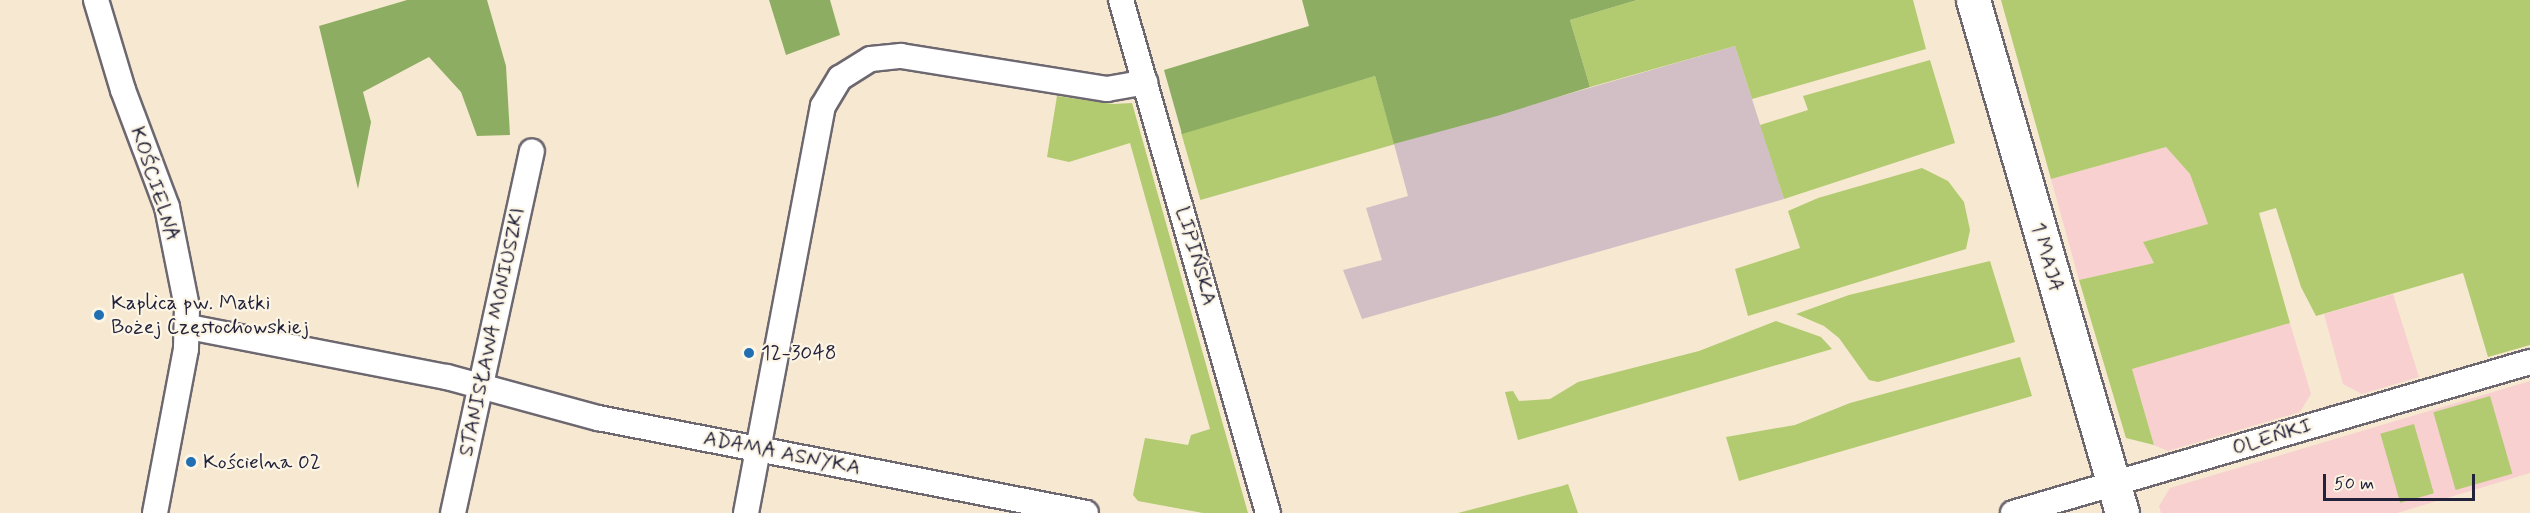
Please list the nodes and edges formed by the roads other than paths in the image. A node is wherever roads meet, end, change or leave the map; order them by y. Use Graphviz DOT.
graph roads {
  1 [pos="96,0"];
  2 [pos="1121,0"];
  3 [pos="1973,0"];
  4 [pos="1145,82"];
  5 [pos="532,152"];
  6 [pos="189,327"];
  7 [pos="2530,362"];
  8 [pos="480,385"];
  9 [pos="758,449"];
  10 [pos="2118,499"];
  11 [pos="155,513"];
  12 [pos="453,513"];
  13 [pos="746,513"];
  14 [pos="1086,513"];
  15 [pos="1268,513"];
  16 [pos="2013,513"];
  1 -- 6 [label="street, KOŚCIELNA"];
  2 -- 4 [label="street, LIPIŃSKA"];
  3 -- 10 [label="main road, 1 MAJA"];
  4 -- 9 [label="street"];
  4 -- 15 [label="street, LIPIŃSKA"];
  5 -- 8 [label="street, STANISŁAWA MONIUSZKI"];
  6 -- 8 [label="street, ADAMA ASNYKA"];
  6 -- 11 [label="street, KOŚCIELNA"];
  7 -- 10 [label="street, OLEŃKI"];
  8 -- 9 [label="street, ADAMA ASNYKA"];
  8 -- 12 [label="street, STANISŁAWA MONIUSZKI"];
  9 -- 13 [label="street"];
  9 -- 14 [label="street, ADAMA ASNYKA"];
  10 -- 16 [label="street, OLEŃKI"];
}
